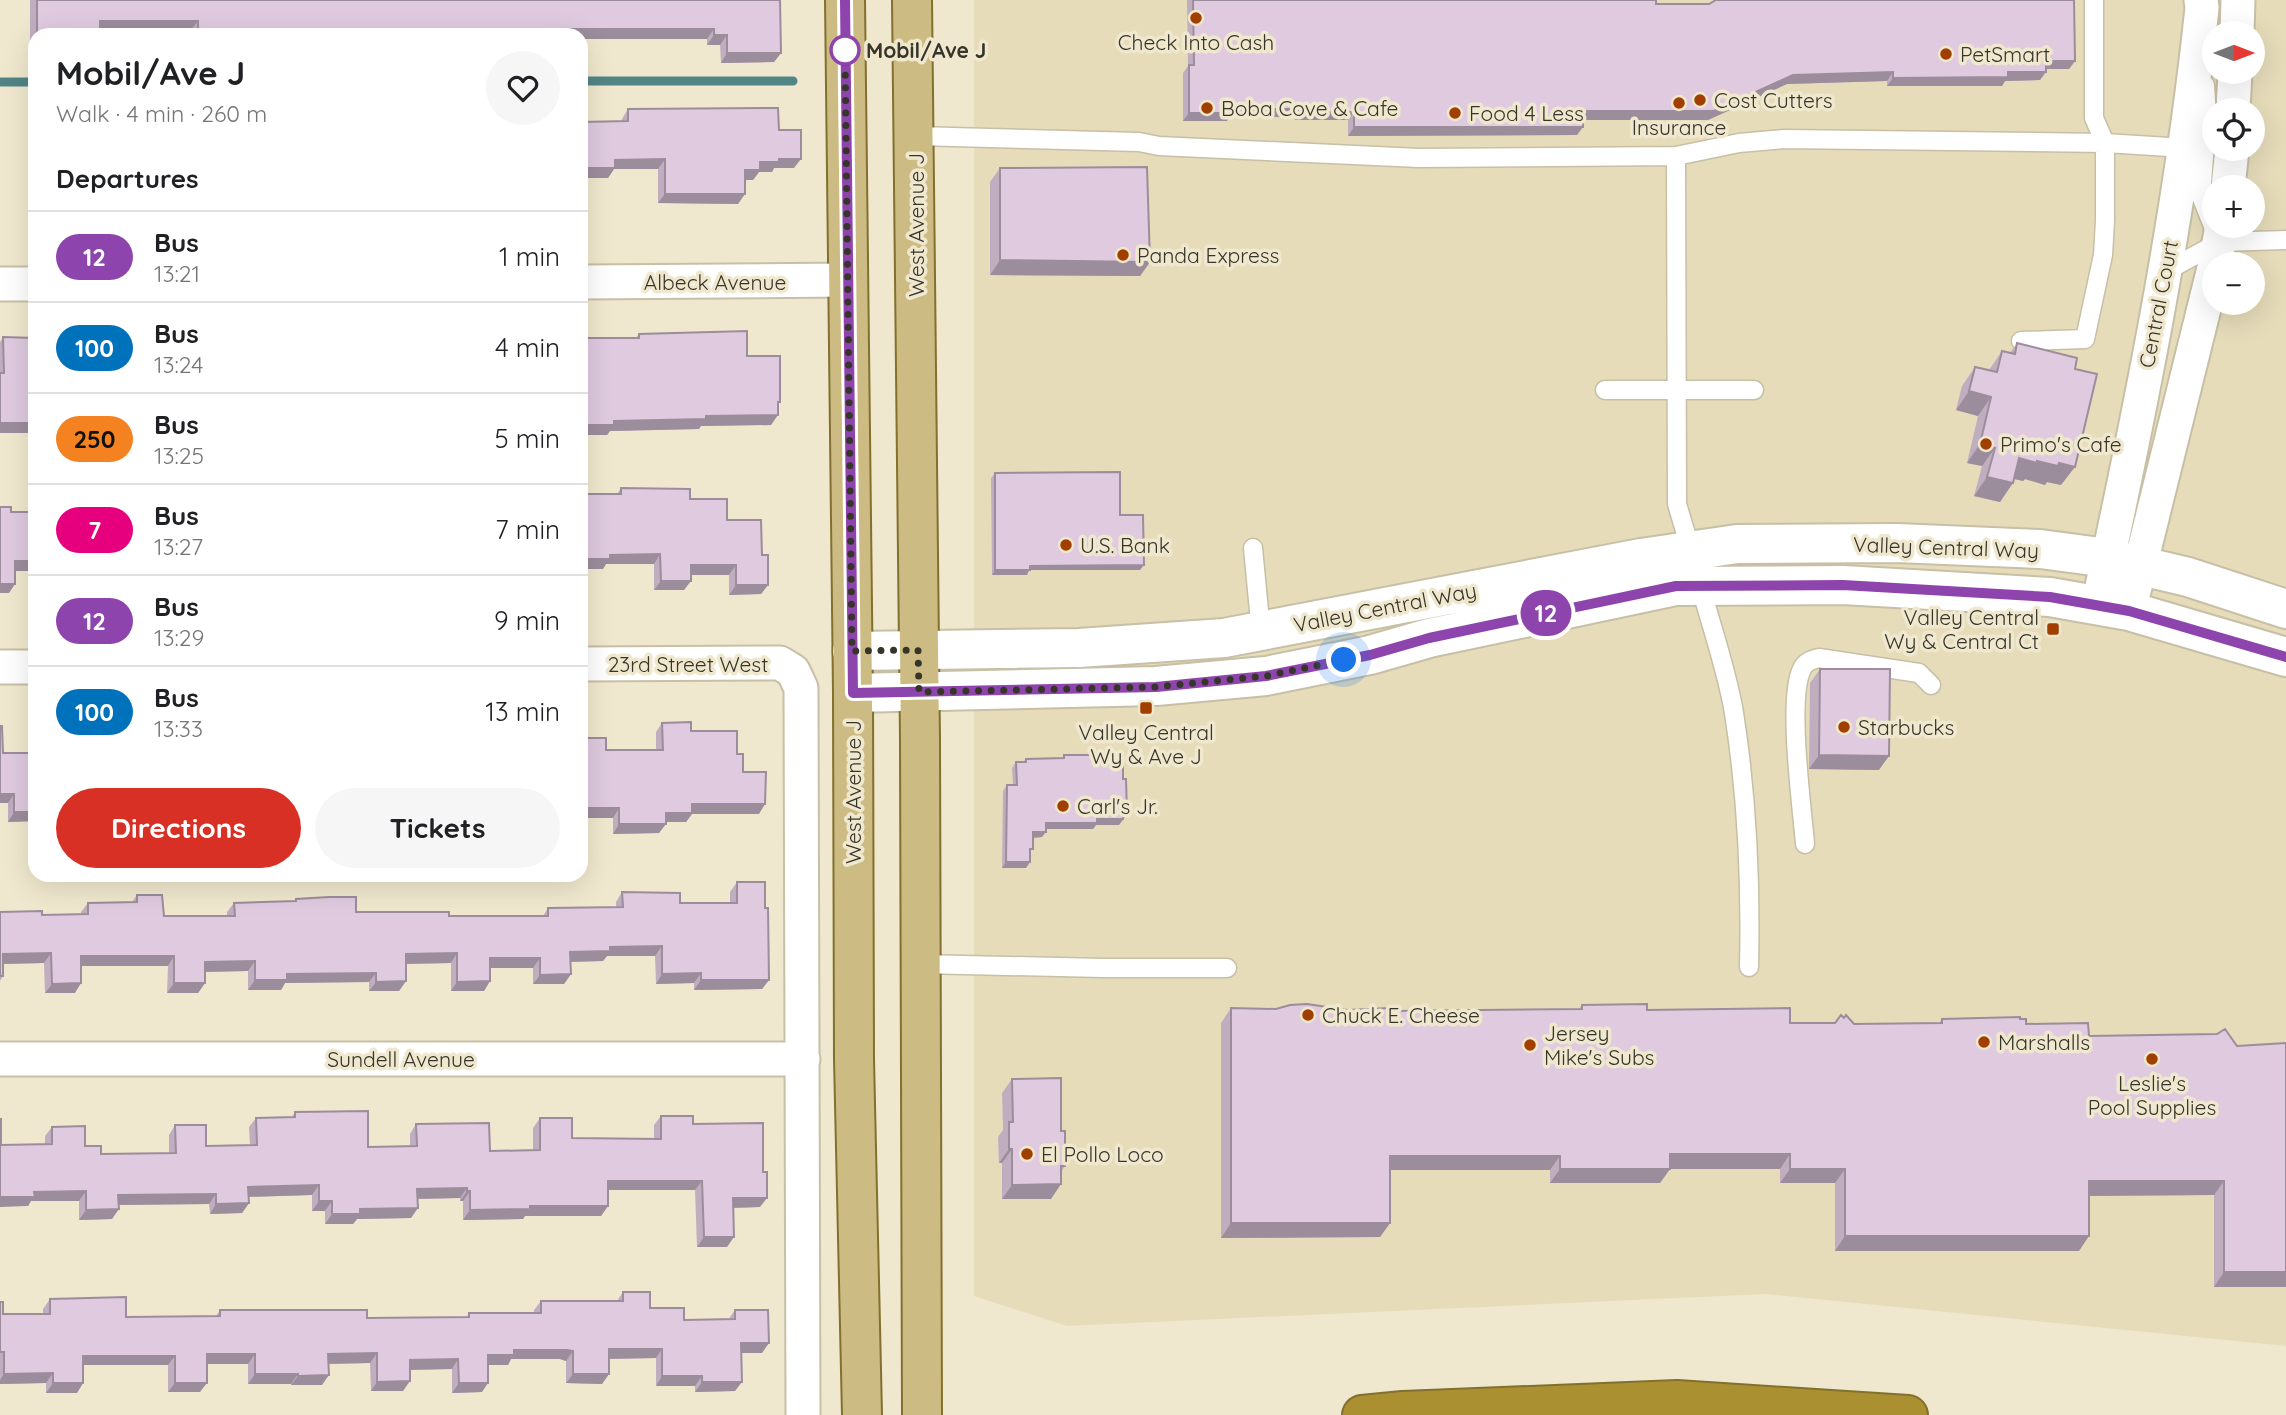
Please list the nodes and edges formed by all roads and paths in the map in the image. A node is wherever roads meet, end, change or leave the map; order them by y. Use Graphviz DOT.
graph roads {
  1 [pos="845,0"];
  2 [pos="912,0"];
  3 [pos="2094,0"];
  4 [pos="2238,0"];
  5 [pos="2201,4"];
  6 [pos="2237,21"];
  7 [pos="915,136"];
  8 [pos="2105,143"];
  9 [pos="2185,148"];
  10 [pos="1676,156"];
  11 [pos="2286,240"];
  12 [pos="2218,250"];
  13 [pos="2164,272"];
  14 [pos="848,280"];
  15 [pos="588,282"];
  16 [pos="0,284"];
  17 [pos="28,284"];
  18 [pos="2021,341"];
  19 [pos="1605,390"];
  20 [pos="1676,390"];
  21 [pos="1754,390"];
  22 [pos="1253,548"];
  23 [pos="2125,562"];
  24 [pos="1696,568"];
  25 [pos="2114,608"];
  26 [pos="2286,609"];
  27 [pos="1261,632"];
  28 [pos="918,650"];
  29 [pos="852,651"];
  30 [pos="2286,657"];
  31 [pos="588,664"];
  32 [pos="0,667"];
  33 [pos="28,667"];
  34 [pos="1931,685"];
  35 [pos="919,692"];
  36 [pos="853,693"];
  37 [pos="1805,844"];
  38 [pos="920,964"];
  39 [pos="1749,967"];
  40 [pos="1227,968"];
  41 [pos="0,1059"];
  42 [pos="803,1059"];
  43 [pos="803,1415"];
  44 [pos="862,1415"];
  45 [pos="922,1415"];
  46 [pos="1362,1415"];
  47 [pos="1908,1415"];
  1 -- 14 [label="main road, West Avenue J"];
  2 -- 7 [label="main road, West Avenue J"];
  3 -- 8 [label="lane"];
  4 -- 6 [label="street"];
  5 -- 9 [label="street, Central Court"];
  5 -- 12 [label="lane"];
  7 -- 10 [label="lane"];
  7 -- 28 [label="main road, West Avenue J"];
  8 -- 9 [label="lane"];
  8 -- 10 [label="lane"];
  8 -- 18 [label="lane"];
  9 -- 13 [label="street, Central Court"];
  10 -- 20 [label="lane"];
  11 -- 12 [label="lane"];
  12 -- 13 [label="lane"];
  12 -- 23 [label="street, Central Court"];
  13 -- 23 [label="street, Central Court"];
  14 -- 15 [label="street, Albeck Avenue"];
  14 -- 29 [label="main road, West Avenue J"];
  16 -- 17 [label="street"];
  19 -- 20 [label="lane"];
  20 -- 21 [label="lane"];
  20 -- 24 [label="lane"];
  22 -- 27 [label="lane"];
  23 -- 24 [label="street, Valley Central Way"];
  23 -- 25 [label="street, Central Court"];
  23 -- 26 [label="street, Valley Central Way"];
  24 -- 25 [label="street, Valley Central Way"];
  24 -- 27 [label="street, Valley Central Way"];
  24 -- 35 [label="street, Valley Central Way"];
  24 -- 39 [label="lane"];
  25 -- 30 [label="street, Valley Central Way"];
  27 -- 28 [label="street, Valley Central Way"];
  28 -- 29 [label="street, Valley Central Way"];
  28 -- 35 [label="main road, West Avenue J"];
  29 -- 36 [label="main road, West Avenue J"];
  31 -- 42 [label="street, 23rd Street West"];
  32 -- 33 [label="street"];
  34 -- 37 [label="lane"];
  35 -- 36 [label="street, Valley Central Way"];
  35 -- 38 [label="main road, West Avenue J"];
  36 -- 44 [label="main road, West Avenue J"];
  38 -- 40 [label="lane"];
  38 -- 45 [label="main road, West Avenue J"];
  41 -- 42 [label="street, Sundell Avenue"];
  42 -- 43 [label="street"];
  46 -- 47 [label="highway"];
}
